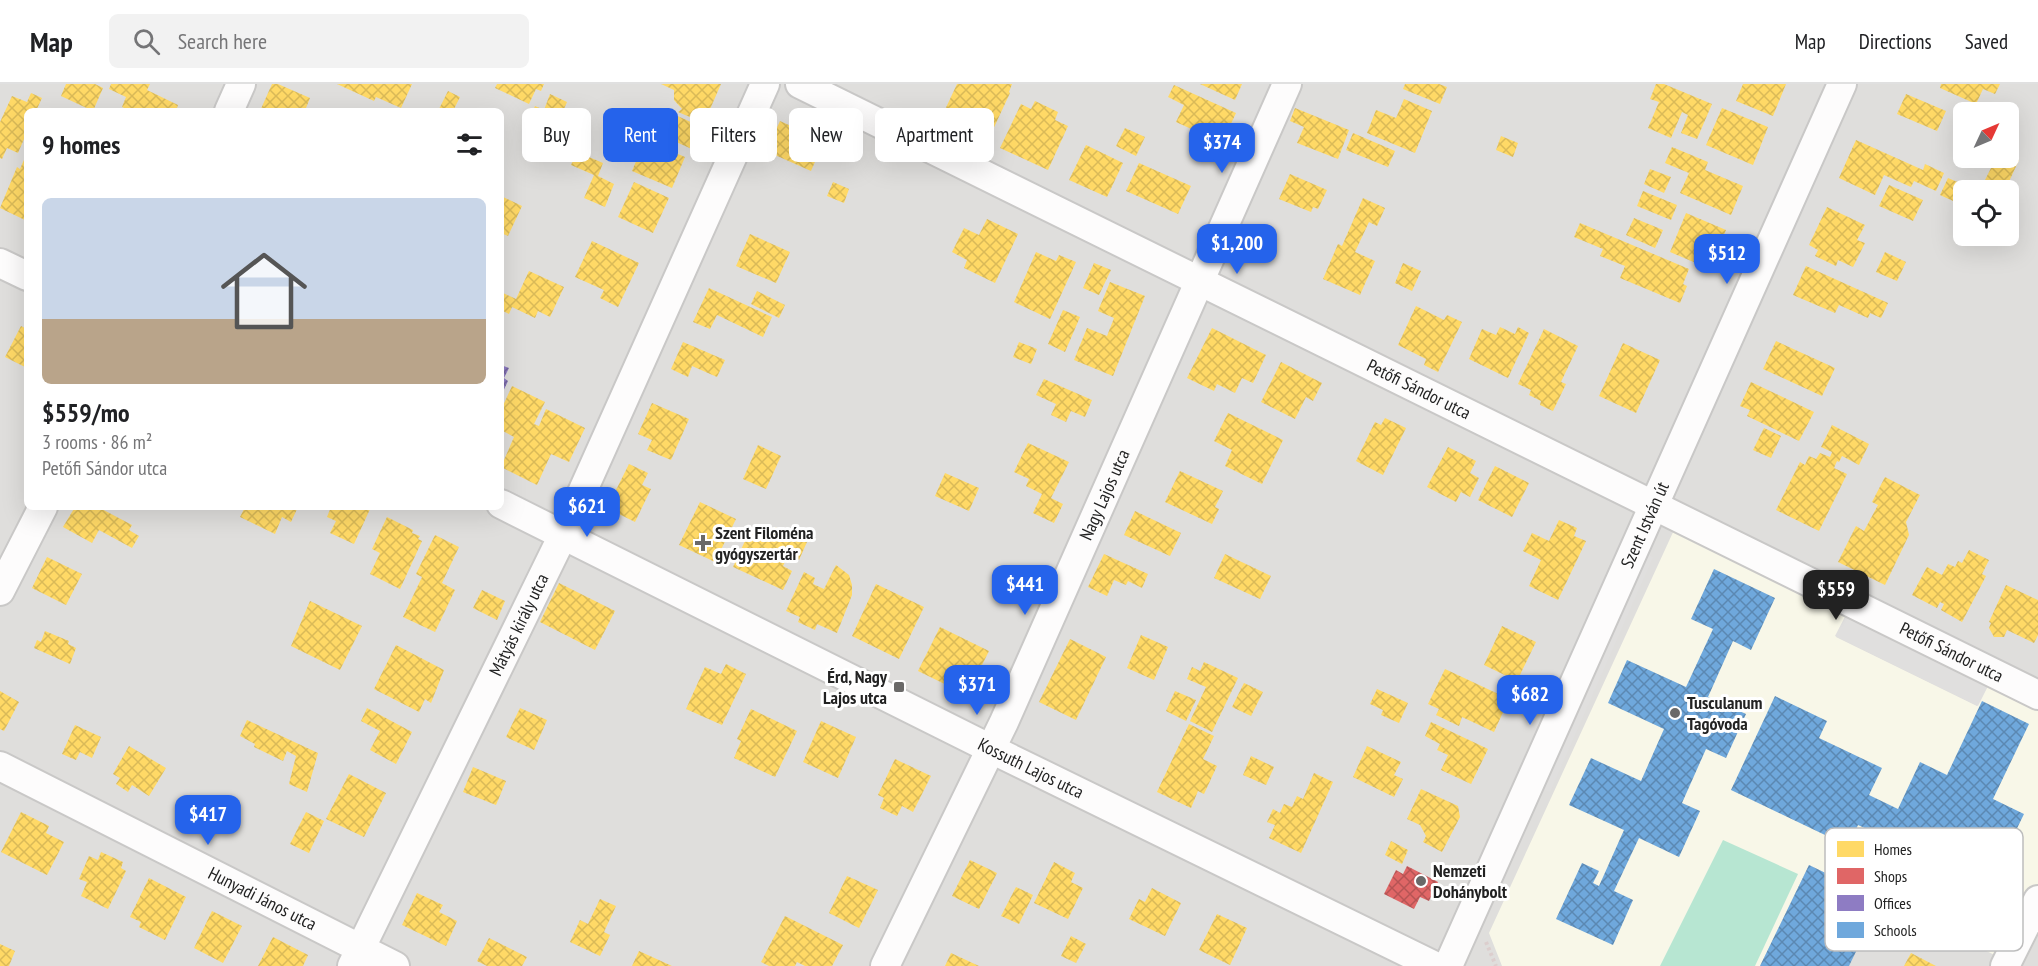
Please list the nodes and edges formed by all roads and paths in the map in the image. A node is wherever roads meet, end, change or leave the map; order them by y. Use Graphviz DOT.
graph roads {
  1 [pos="241,84"];
  2 [pos="765,84"];
  3 [pos="800,84"];
  4 [pos="1287,84"];
  5 [pos="1842,84"];
  6 [pos="230,108"];
  7 [pos="0,263"];
  8 [pos="24,275"];
  9 [pos="1200,282"];
  10 [pos="1654,505"];
  11 [pos="504,506"];
  12 [pos="41,510"];
  13 [pos="563,535"];
  14 [pos="0,591"];
  15 [pos="2038,695"];
  16 [pos="991,749"];
  17 [pos="0,766"];
  18 [pos="2038,900"];
  19 [pos="2023,930"];
  20 [pos="2012,951"];
  21 [pos="356,958"];
  22 [pos="395,966"];
  23 [pos="885,966"];
  24 [pos="1435,966"];
  25 [pos="1448,966"];
  26 [pos="2005,966"];
  1 -- 6 [label="street"];
  2 -- 13 [label="street, Mátyás király utca"];
  3 -- 9 [label="street, Petőfi Sándor utca"];
  4 -- 9 [label="street, Nagy Lajos utca"];
  5 -- 10 [label="street, Szent István út"];
  7 -- 8 [label="street"];
  9 -- 10 [label="street, Petőfi Sándor utca"];
  9 -- 16 [label="street, Nagy Lajos utca"];
  10 -- 15 [label="street, Petőfi Sándor utca"];
  10 -- 25 [label="street, Szent István út"];
  11 -- 13 [label="street, Kossuth Lajos utca"];
  12 -- 14 [label="street"];
  13 -- 16 [label="street, Kossuth Lajos utca"];
  13 -- 21 [label="street, Mátyás király utca"];
  16 -- 23 [label="street, Nagy Lajos utca"];
  16 -- 24 [label="street, Kossuth Lajos utca"];
  17 -- 21 [label="street, Hunyadi János utca"];
  18 -- 19 [label="street"];
  20 -- 26 [label="street"];
  21 -- 22 [label="street, Hunyadi János utca"];
}
